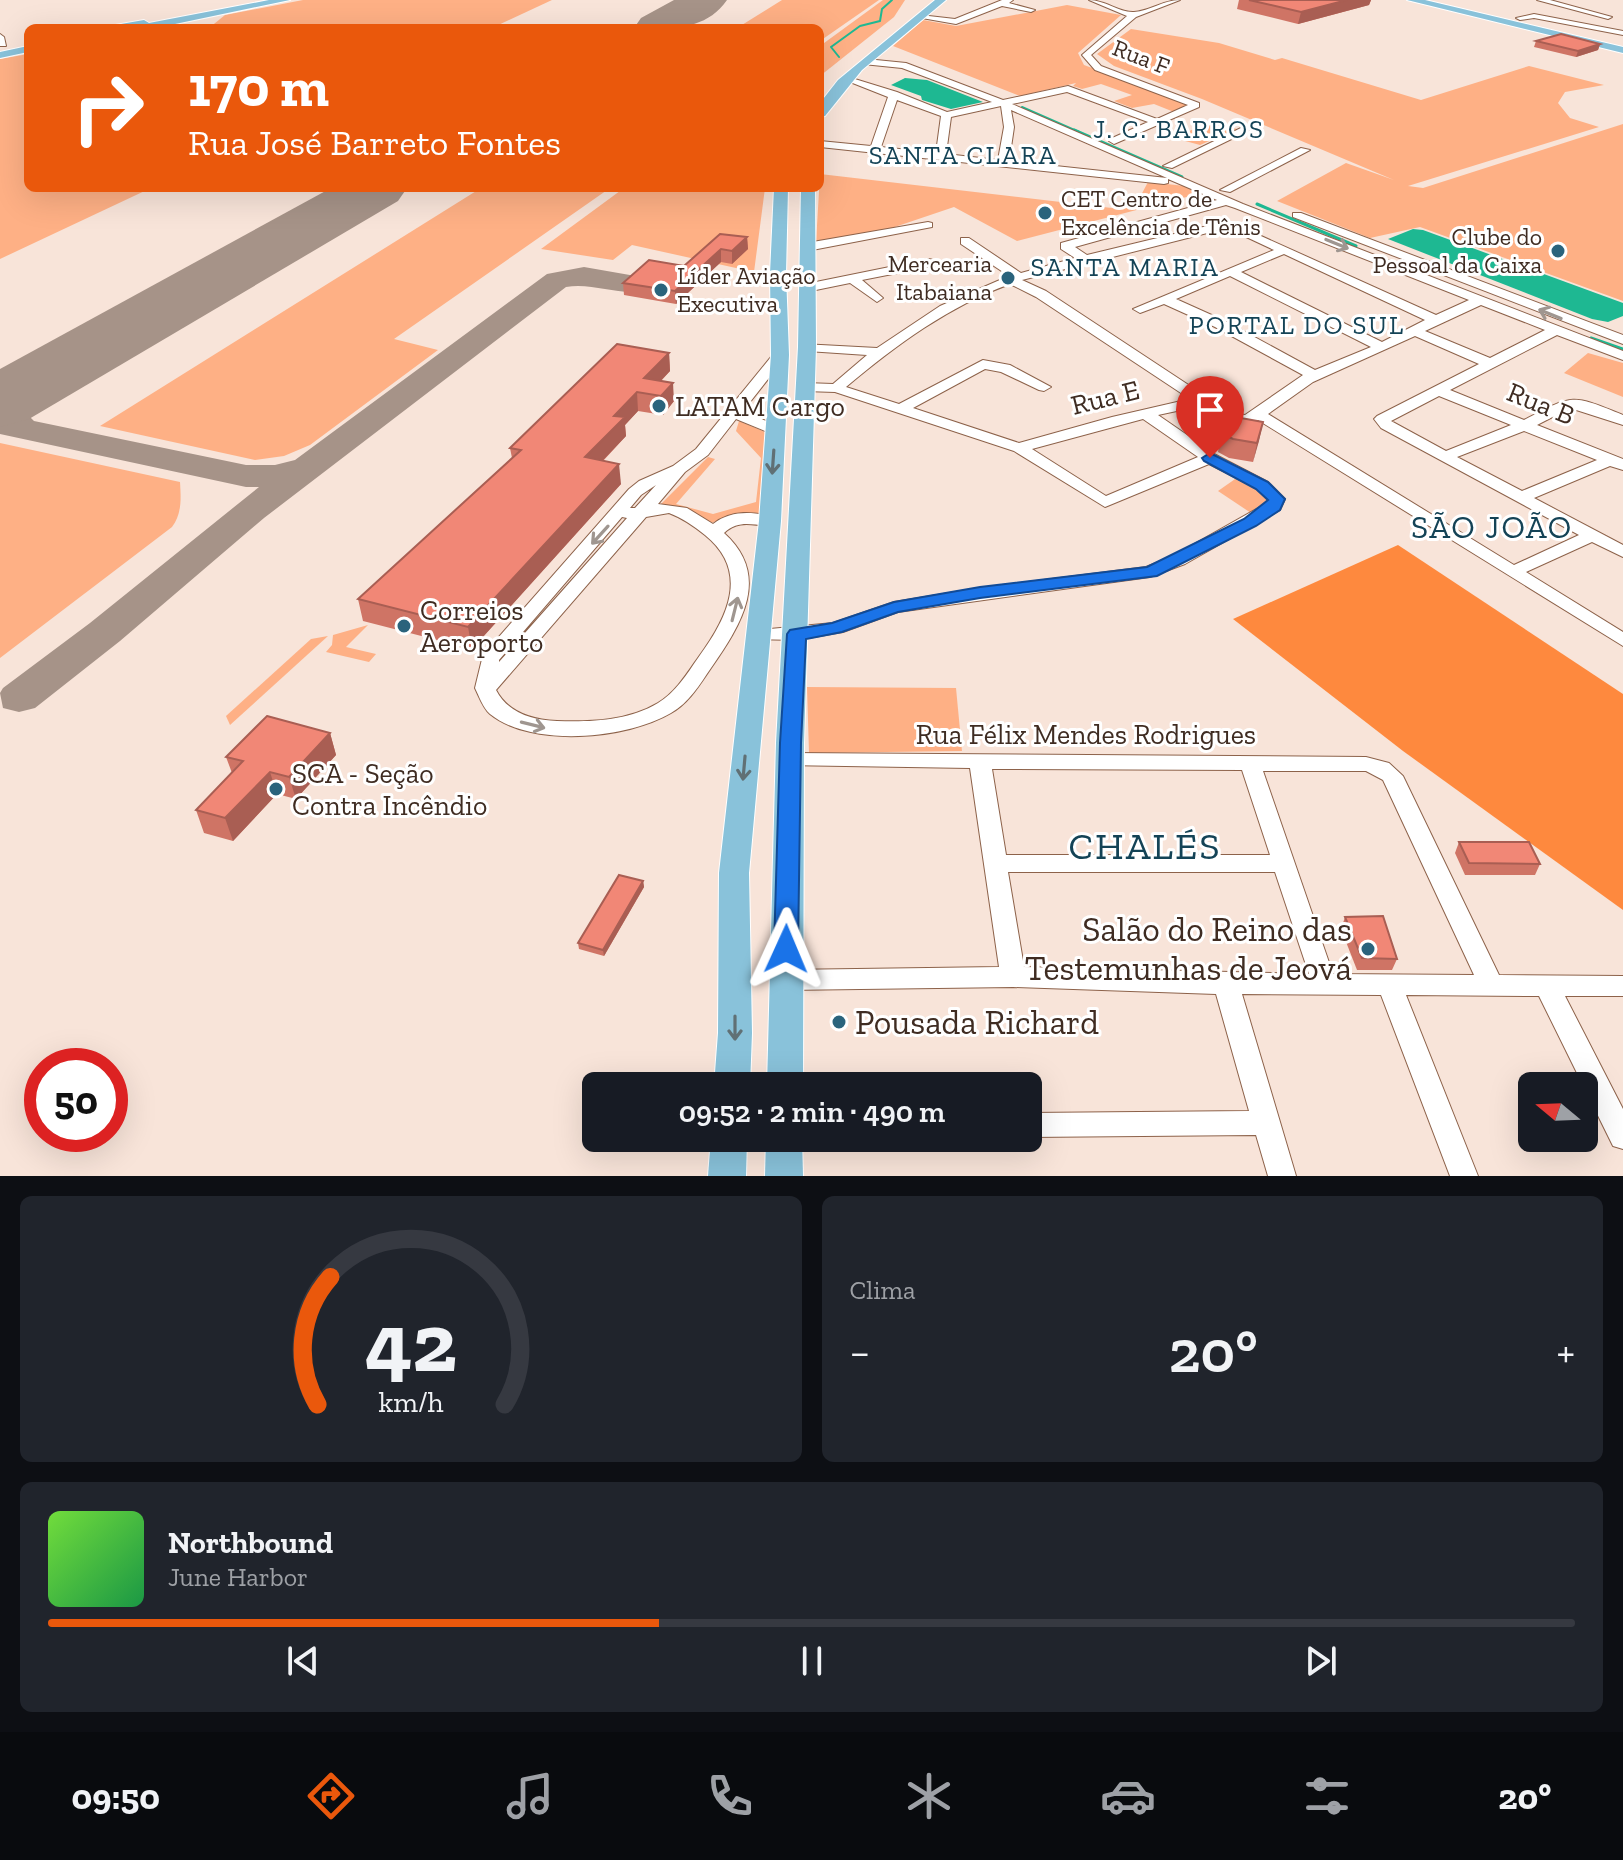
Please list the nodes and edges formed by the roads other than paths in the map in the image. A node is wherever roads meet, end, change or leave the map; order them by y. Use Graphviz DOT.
graph roads {
  1 [pos="262,0"];
  2 [pos="285,0"];
  3 [pos="921,0"];
  4 [pos="941,0"];
  5 [pos="1046,0"];
  6 [pos="1093,0"];
  7 [pos="1140,0"];
  8 [pos="1176,0"];
  9 [pos="1412,0"];
  10 [pos="1429,0"];
  11 [pos="1541,0"];
  12 [pos="1004,2"];
  13 [pos="1058,3"];
  14 [pos="1160,6"];
  15 [pos="1031,10"];
  16 [pos="1619,13"];
  17 [pos="1133,15"];
  18 [pos="185,17"];
  19 [pos="920,17"];
  20 [pos="1608,17"];
  21 [pos="152,24"];
  22 [pos="1576,27"];
  23 [pos="1551,35"];
  24 [pos="1623,40"];
  25 [pos="24,45"];
  26 [pos="1,46"];
  27 [pos="894,50"];
  28 [pos="866,62"];
  29 [pos="848,78"];
  30 [pos="824,86"];
  31 [pos="894,94"];
  32 [pos="1011,102"];
  33 [pos="824,107"];
  34 [pos="946,115"];
  35 [pos="1159,123"];
  36 [pos="1247,129"];
  37 [pos="1114,141"];
  38 [pos="824,144"];
  39 [pos="875,149"];
  40 [pos="1305,150"];
  41 [pos="1071,153"];
  42 [pos="941,156"];
  43 [pos="1003,163"];
  44 [pos="1168,166"];
  45 [pos="1183,183"];
  46 [pos="808,192"];
  47 [pos="1235,199"];
  48 [pos="780,206"];
  49 [pos="808,217"];
  50 [pos="1228,224"];
  51 [pos="928,225"];
  52 [pos="965,241"];
  53 [pos="807,247"];
  54 [pos="1281,251"];
  55 [pos="1086,260"];
  56 [pos="929,263"];
  57 [pos="1231,272"];
  58 [pos="1015,278"];
  59 [pos="854,280"];
  60 [pos="806,288"];
  61 [pos="877,298"];
  62 [pos="1165,299"];
  63 [pos="1479,301"];
  64 [pos="1140,309"];
  65 [pos="1433,319"];
  66 [pos="1412,330"];
  67 [pos="1554,331"];
  68 [pos="1431,338"];
  69 [pos="1623,340"];
  70 [pos="1380,346"];
  71 [pos="807,347"];
  72 [pos="877,352"];
  73 [pos="780,355"];
  74 [pos="1623,356"];
  75 [pos="1356,359"];
  76 [pos="1491,364"];
  77 [pos="1311,374"];
  78 [pos="805,387"];
  79 [pos="1044,387"];
  80 [pos="836,388"];
  81 [pos="1440,391"];
  82 [pos="1205,400"];
  83 [pos="903,408"];
  84 [pos="734,413"];
  85 [pos="1146,414"];
  86 [pos="1260,415"];
  87 [pos="1623,420"];
  88 [pos="1525,425"];
  89 [pos="775,430"];
  90 [pos="1019,448"];
  91 [pos="1446,456"];
  92 [pos="1210,458"];
  93 [pos="1616,462"];
  94 [pos="679,469"];
  95 [pos="1520,498"];
  96 [pos="621,512"];
  97 [pos="642,515"];
  98 [pos="770,521"];
  99 [pos="715,533"];
  100 [pos="1592,536"];
  101 [pos="1623,552"];
  102 [pos="1514,571"];
  103 [pos="797,634"];
  104 [pos="757,635"];
  105 [pos="1623,640"];
  106 [pos="486,689"];
  107 [pos="747,733"];
  108 [pos="790,751"];
  109 [pos="980,762"];
  110 [pos="1250,762"];
  111 [pos="1284,863"];
  112 [pos="997,864"];
  113 [pos="1013,977"];
  114 [pos="785,980"];
  115 [pos="1324,983"];
  116 [pos="1226,984"];
  117 [pos="1390,985"];
  118 [pos="1492,986"];
  119 [pos="1547,986"];
  120 [pos="1620,987"];
  121 [pos="733,1072"];
  122 [pos="785,1072"];
  123 [pos="1616,1113"];
  124 [pos="1267,1123"];
  125 [pos="1042,1125"];
  126 [pos="1623,1137"];
  127 [pos="728,1152"];
  128 [pos="784,1152"];
  129 [pos="727,1176"];
  130 [pos="784,1176"];
  131 [pos="1282,1176"];
  132 [pos="1464,1176"];
  1 -- 18 [label="main road"];
  2 -- 18 [label="main road"];
  3 -- 30 [label="main road"];
  4 -- 19 [label="main road"];
  5 -- 13 [label="street"];
  6 -- 17 [label="street"];
  7 -- 14 [label="street"];
  8 -- 14 [label="street"];
  9 -- 23 [label="main road"];
  10 -- 22 [label="main road"];
  11 -- 20 [label="street"];
  12 -- 15 [label="street"];
  12 -- 19 [label="street"];
  14 -- 17 [label="street"];
  16 -- 20 [label="street"];
  17 -- 35 [label="street, Rua F"];
  18 -- 21 [label="main road"];
  19 -- 27 [label="main road"];
  20 -- 22 [label="street"];
  22 -- 23 [label="main road"];
  22 -- 24 [label="main road"];
  23 -- 24 [label="main road"];
  25 -- 26 [label="main road"];
  27 -- 28 [label="main road"];
  27 -- 32 [label="street"];
  28 -- 29 [label="main road"];
  28 -- 32 [label="street"];
  29 -- 31 [label="street"];
  29 -- 33 [label="main road"];
  31 -- 34 [label="street"];
  31 -- 39 [label="street"];
  32 -- 34 [label="street"];
  32 -- 35 [label="street"];
  32 -- 37 [label="street"];
  32 -- 41 [label="street"];
  32 -- 43 [label="street"];
  34 -- 42 [label="street"];
  35 -- 37 [label="street"];
  36 -- 44 [label="street"];
  37 -- 44 [label="street"];
  38 -- 39 [label="street"];
  39 -- 42 [label="street"];
  40 -- 47 [label="street"];
  41 -- 43 [label="street"];
  41 -- 45 [label="street"];
  41 -- 45 [label="street"];
  42 -- 43 [label="street"];
  44 -- 47 [label="street"];
  45 -- 47 [label="street"];
  46 -- 49 [label="main road"];
  47 -- 50 [label="street"];
  47 -- 55 [label="street"];
  47 -- 63 [label="street, one-way"];
  69 -- 47 [label="street, one-way"];
  48 -- 49 [label="main road"];
  48 -- 73 [label="main road"];
  49 -- 53 [label="main road"];
  50 -- 54 [label="street"];
  50 -- 55 [label="street"];
  51 -- 53 [label="street"];
  52 -- 58 [label="street"];
  53 -- 60 [label="main road"];
  54 -- 57 [label="street"];
  54 -- 65 [label="street"];
  55 -- 58 [label="street"];
  56 -- 59 [label="street"];
  57 -- 62 [label="street"];
  57 -- 70 [label="street"];
  58 -- 72 [label="street"];
  58 -- 82 [label="street"];
  59 -- 60 [label="street"];
  59 -- 61 [label="street"];
  60 -- 71 [label="main road"];
  62 -- 64 [label="street"];
  62 -- 77 [label="street"];
  63 -- 65 [label="street"];
  63 -- 67 [label="street"];
  65 -- 66 [label="street"];
  66 -- 68 [label="street"];
  66 -- 70 [label="street"];
  67 -- 74 [label="street"];
  67 -- 76 [label="street"];
  68 -- 75 [label="street"];
  68 -- 76 [label="street"];
  70 -- 75 [label="street"];
  71 -- 72 [label="street"];
  71 -- 78 [label="main road"];
  72 -- 80 [label="street"];
  73 -- 84 [label="street"];
  73 -- 89 [label="main road"];
  75 -- 77 [label="street"];
  76 -- 81 [label="street"];
  77 -- 86 [label="street"];
  78 -- 80 [label="street"];
  78 -- 103 [label="main road"];
  79 -- 83 [label="street"];
  80 -- 83 [label="street"];
  81 -- 88 [label="street, Rua B"];
  81 -- 91 [label="street"];
  82 -- 85 [label="street, Rua E"];
  82 -- 86 [label="street"];
  83 -- 90 [label="street"];
  84 -- 89 [label="street"];
  84 -- 94 [label="street"];
  85 -- 90 [label="street, Rua E"];
  85 -- 92 [label="street"];
  86 -- 102 [label="street"];
  87 -- 88 [label="street"];
  88 -- 91 [label="street"];
  88 -- 93 [label="street, Rua B"];
  89 -- 98 [label="main road, one-way"];
  90 -- 92 [label="street"];
  91 -- 95 [label="street"];
  92 -- 103 [label="street"];
  93 -- 95 [label="street"];
  94 -- 96 [label="street"];
  94 -- 97 [label="street"];
  95 -- 100 [label="street"];
  96 -- 97 [label="street"];
  96 -- 106 [label="street, one-way"];
  97 -- 99 [label="street"];
  97 -- 106 [label="street"];
  98 -- 99 [label="street"];
  98 -- 104 [label="main road"];
  106 -- 99 [label="street, one-way"];
  100 -- 101 [label="street"];
  100 -- 102 [label="street"];
  102 -- 105 [label="street"];
  103 -- 104 [label="street"];
  103 -- 108 [label="main road"];
  104 -- 107 [label="main road"];
  107 -- 108 [label="main road"];
  107 -- 121 [label="main road, one-way"];
  108 -- 109 [label="street, Rua Félix Mendes Rodrigues"];
  108 -- 114 [label="main road"];
  109 -- 110 [label="street, Rua Félix Mendes Rodrigues"];
  109 -- 112 [label="street"];
  110 -- 111 [label="street"];
  110 -- 118 [label="street, Rua Félix Mendes Rodrigues"];
  111 -- 112 [label="street"];
  111 -- 115 [label="street"];
  112 -- 113 [label="street"];
  113 -- 114 [label="street"];
  113 -- 116 [label="street"];
  114 -- 122 [label="main road"];
  115 -- 116 [label="street"];
  115 -- 117 [label="street"];
  116 -- 124 [label="street"];
  117 -- 118 [label="street"];
  117 -- 132 [label="street"];
  118 -- 119 [label="street"];
  119 -- 120 [label="street"];
  119 -- 123 [label="street"];
  123 -- 126 [label="street"];
  124 -- 125 [label="street"];
  124 -- 131 [label="street"];
  127 -- 129 [label="main road"];
  128 -- 130 [label="main road"];
}
